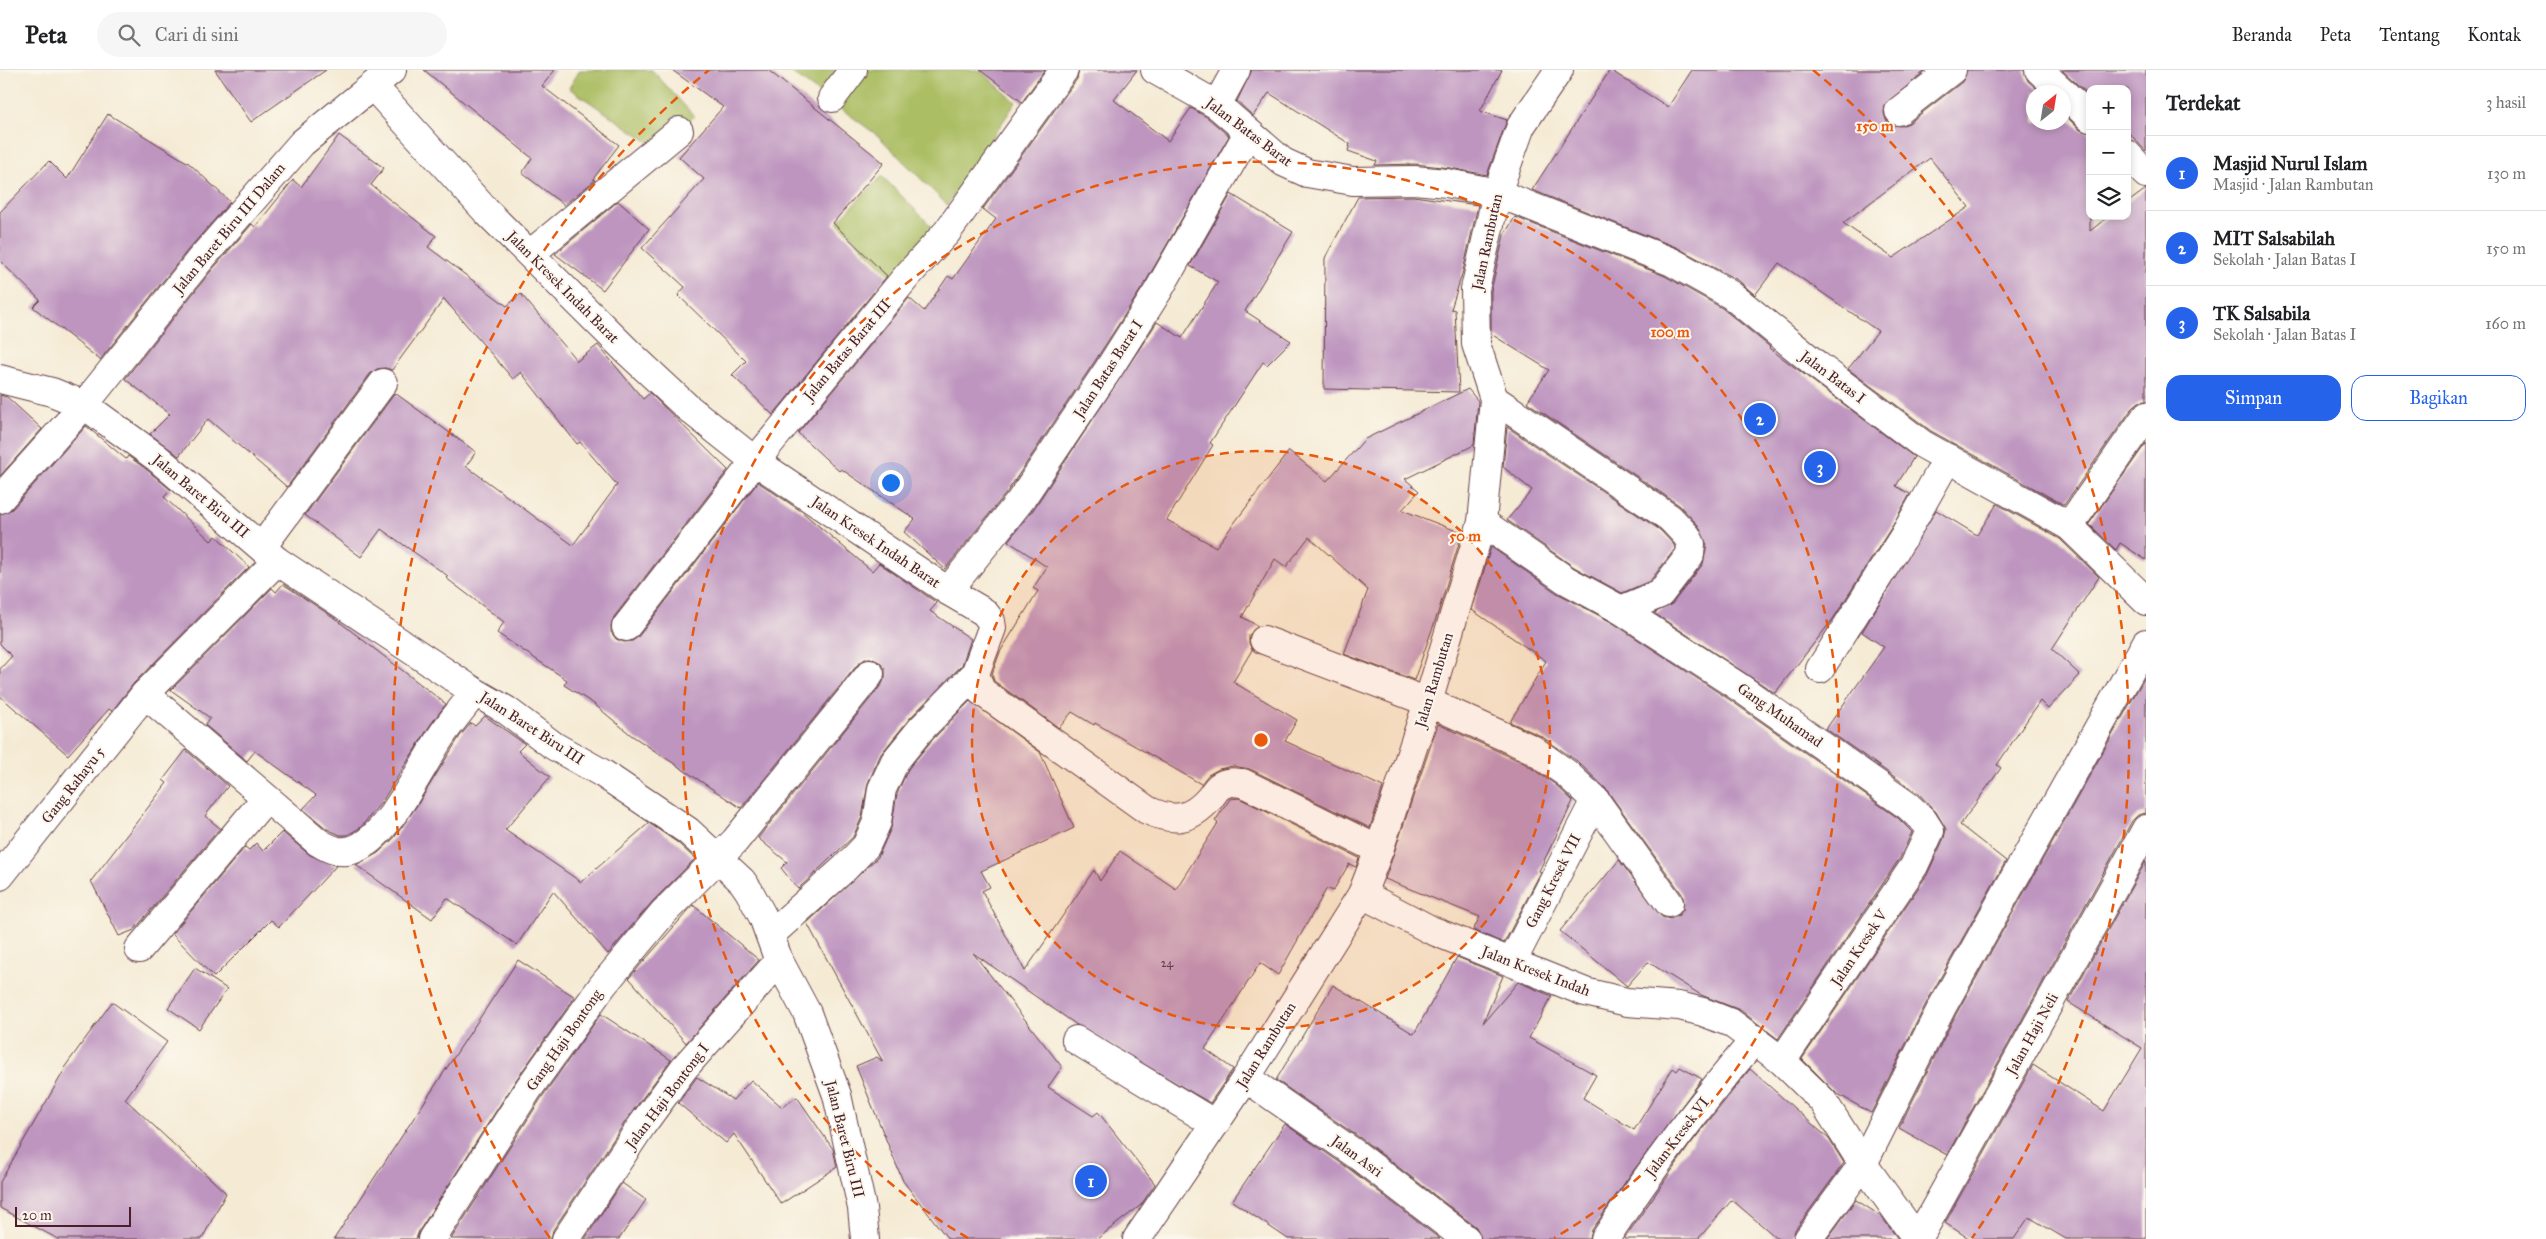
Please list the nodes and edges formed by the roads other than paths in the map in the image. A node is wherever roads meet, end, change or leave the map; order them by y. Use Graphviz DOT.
graph roads {
  1 [pos="853,70"];
  2 [pos="1064,70"];
  3 [pos="1155,70"];
  4 [pos="1236,70"];
  5 [pos="1559,70"];
  6 [pos="1952,70"];
  7 [pos="2039,70"];
  8 [pos="383,78"];
  9 [pos="2055,85"];
  10 [pos="832,98"];
  11 [pos="2071,100"];
  12 [pos="1217,105"];
  13 [pos="1899,111"];
  14 [pos="2086,114"];
  15 [pos="680,131"];
  16 [pos="1248,133"];
  17 [pos="2131,158"];
  18 [pos="2146,174"];
  19 [pos="1497,193"];
  20 [pos="530,254"];
  21 [pos="0,379"];
  22 [pos="383,383"];
  23 [pos="1494,399"];
  24 [pos="84,405"];
  25 [pos="2146,416"];
  26 [pos="1948,458"];
  27 [pos="755,460"];
  28 [pos="0,500"];
  29 [pos="1482,522"];
  30 [pos="2069,526"];
  31 [pos="270,554"];
  32 [pos="948,591"];
  33 [pos="2146,601"];
  34 [pos="1621,610"];
  35 [pos="626,627"];
  36 [pos="1264,640"];
  37 [pos="2146,643"];
  38 [pos="1820,669"];
  39 [pos="870,674"];
  40 [pos="975,674"];
  41 [pos="475,692"];
  42 [pos="145,694"];
  43 [pos="1428,702"];
  44 [pos="266,798"];
  45 [pos="1594,800"];
  46 [pos="2146,828"];
  47 [pos="1930,831"];
  48 [pos="1379,850"];
  49 [pos="719,859"];
  50 [pos="0,876"];
  51 [pos="1362,894"];
  52 [pos="1669,903"];
  53 [pos="770,935"];
  54 [pos="138,949"];
  55 [pos="779,961"];
  56 [pos="1512,962"];
  57 [pos="1755,1039"];
  58 [pos="1076,1040"];
  59 [pos="1782,1061"];
  60 [pos="1246,1078"];
  61 [pos="1215,1124"];
  62 [pos="1864,1164"];
  63 [pos="432,1239"];
  64 [pos="566,1239"];
  65 [pos="864,1239"];
  66 [pos="1136,1239"];
  67 [pos="1466,1239"];
  68 [pos="1605,1239"];
  69 [pos="1808,1239"];
  70 [pos="1918,1239"];
  1 -- 10 [label="street"];
  2 -- 27 [label="street, Jalan Batas Barat III"];
  3 -- 12 [label="street, Jalan Batas Barat"];
  4 -- 12 [label="street"];
  5 -- 19 [label="street, Jalan Rambutan"];
  6 -- 13 [label="street"];
  7 -- 9 [label="street"];
  8 -- 20 [label="street, Jalan Kresek Indah Barat"];
  8 -- 24 [label="street, Jalan Baret Biru III Dalam"];
  11 -- 14 [label="street"];
  12 -- 16 [label="street, Jalan Batas Barat"];
  15 -- 20 [label="street"];
  16 -- 19 [label="street, Jalan Batas Barat"];
  16 -- 32 [label="street, Jalan Batas Barat I"];
  17 -- 18 [label="street"];
  19 -- 23 [label="street, Jalan Rambutan"];
  19 -- 26 [label="street, Jalan Batas I"];
  20 -- 27 [label="street, Jalan Kresek Indah Barat"];
  21 -- 24 [label="street, Jalan Baret Biru III"];
  22 -- 31 [label="street, Gang Rahayu 5"];
  23 -- 29 [label="street, Jalan Rambutan"];
  23 -- 34 [label="street"];
  24 -- 28 [label="street, Jalan Baret Biru III Dalam"];
  24 -- 31 [label="street, Jalan Baret Biru III"];
  25 -- 30 [label="street"];
  26 -- 30 [label="street, Jalan Batas I"];
  26 -- 38 [label="street"];
  27 -- 32 [label="street, Jalan Kresek Indah Barat"];
  27 -- 35 [label="street, Jalan Batas Barat III"];
  29 -- 34 [label="street, Gang Muhamad"];
  29 -- 43 [label="street, Jalan Rambutan"];
  30 -- 33 [label="street, Jalan Batas I"];
  31 -- 41 [label="street, Jalan Baret Biru III"];
  31 -- 42 [label="street, Gang Rahayu 5"];
  32 -- 40 [label="street, Jalan Kresek Indah Barat"];
  34 -- 47 [label="street, Gang Muhamad"];
  36 -- 43 [label="street"];
  37 -- 62 [label="street"];
  39 -- 49 [label="street, Gang Haji Bontong"];
  40 -- 48 [label="street"];
  40 -- 53 [label="street"];
  41 -- 44 [label="street"];
  41 -- 49 [label="street, Jalan Baret Biru III"];
  42 -- 44 [label="street"];
  42 -- 50 [label="street, Gang Rahayu 5"];
  43 -- 45 [label="street"];
  43 -- 48 [label="street, Jalan Rambutan"];
  44 -- 54 [label="street"];
  45 -- 52 [label="street"];
  45 -- 56 [label="street, Gang Kresek VII"];
  46 -- 70 [label="street, Jalan Haji Neli"];
  47 -- 59 [label="street, Jalan Kresek V"];
  48 -- 51 [label="street, Jalan Rambutan"];
  49 -- 53 [label="street, Jalan Baret Biru III"];
  49 -- 63 [label="street, Gang Haji Bontong"];
  51 -- 56 [label="street, Jalan Kresek Indah"];
  51 -- 60 [label="street, Jalan Rambutan"];
  53 -- 55 [label="street, Jalan Baret Biru III"];
  55 -- 64 [label="street, Jalan Haji Bontong I"];
  55 -- 65 [label="street, Jalan Baret Biru III"];
  56 -- 57 [label="street, Jalan Kresek Indah"];
  57 -- 59 [label="street, Jalan Kresek Indah"];
  57 -- 68 [label="street, Jalan Kresek VI"];
  58 -- 61 [label="street"];
  59 -- 62 [label="street, Jalan Kresek Indah"];
  60 -- 61 [label="street, Jalan Rambutan"];
  60 -- 67 [label="street, Jalan Asri"];
  61 -- 66 [label="street, Jalan Rambutan"];
  62 -- 69 [label="street"];
  62 -- 70 [label="street, Jalan Kresek Indah"];
}
